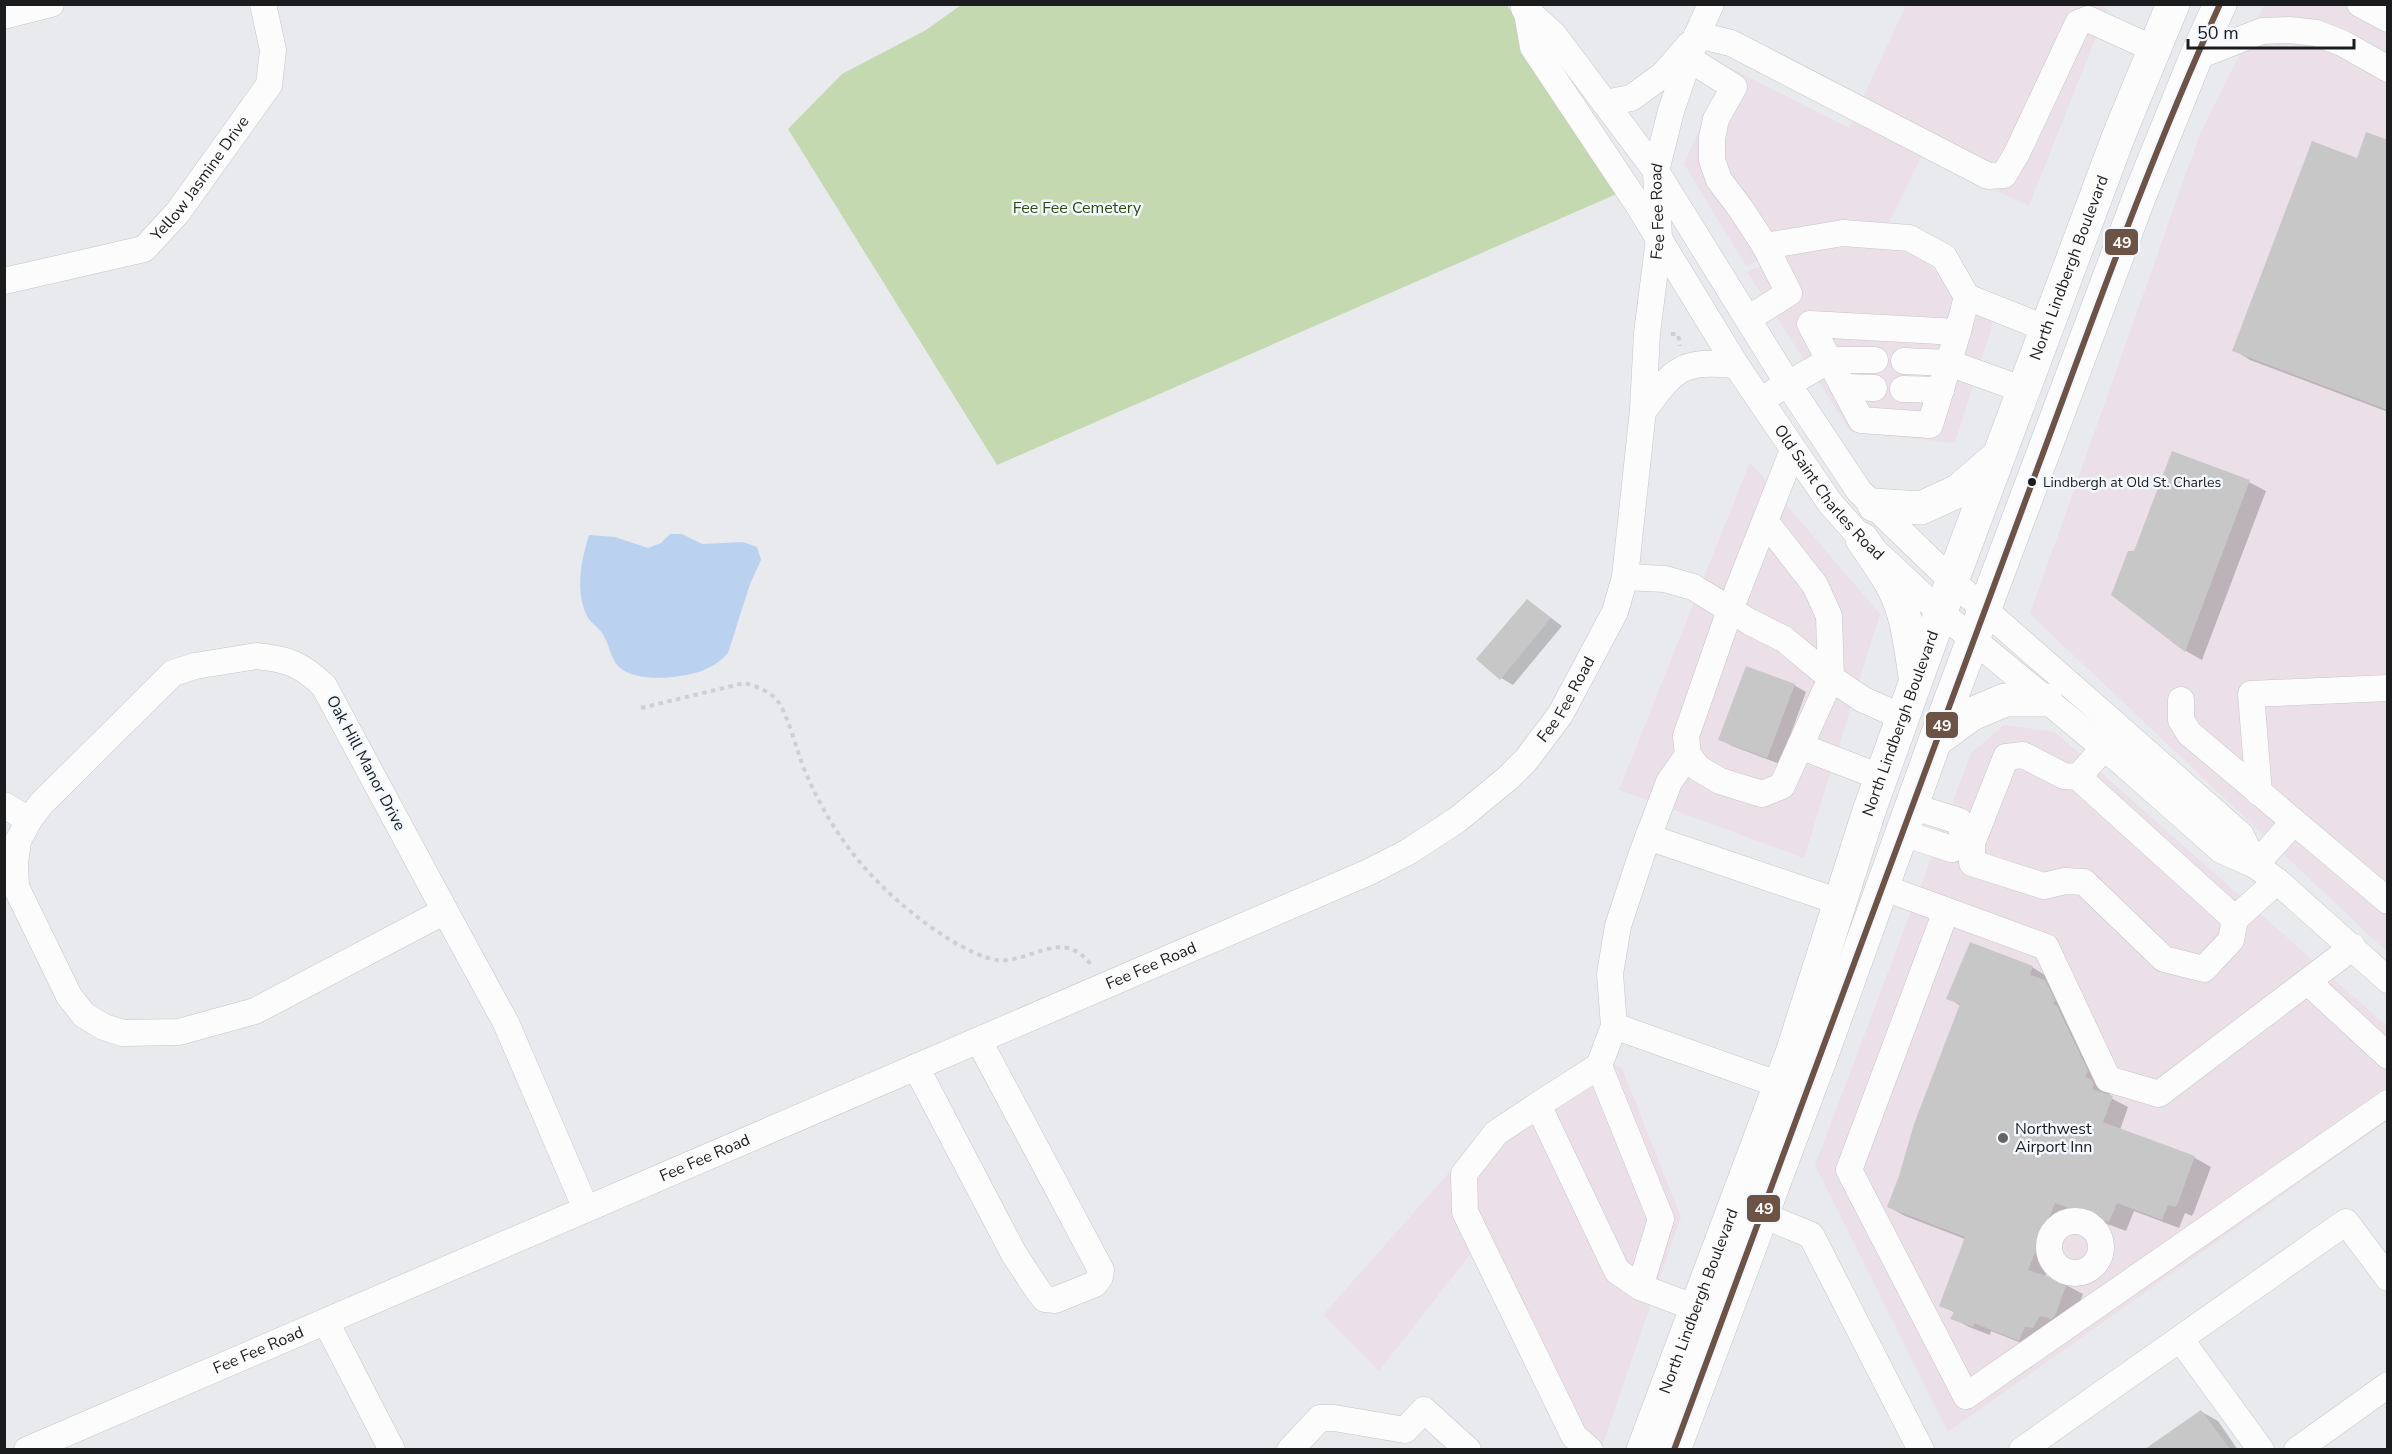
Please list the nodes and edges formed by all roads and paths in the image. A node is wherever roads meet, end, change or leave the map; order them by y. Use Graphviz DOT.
graph roads {
  1 [pos="51,4"];
  2 [pos="263,4"];
  3 [pos="1711,4"];
  4 [pos="2173,4"];
  5 [pos="2220,4"];
  6 [pos="2360,4"];
  7 [pos="1524,9"];
  8 [pos="4,16"];
  9 [pos="2388,19"];
  10 [pos="1697,35"];
  11 [pos="2154,49"];
  12 [pos="2196,57"];
  13 [pos="1689,59"];
  14 [pos="2388,69"];
  15 [pos="1605,103"];
  16 [pos="1656,171"];
  17 [pos="1659,239"];
  18 [pos="1766,246"];
  19 [pos="4,281"];
  20 [pos="1789,293"];
  21 [pos="1967,297"];
  22 [pos="1749,318"];
  23 [pos="1810,324"];
  24 [pos="2047,329"];
  25 [pos="1958,332"];
  26 [pos="1666,334"];
  27 [pos="1682,356"];
  28 [pos="1830,360"];
  29 [pos="1875,360"];
  30 [pos="1904,361"];
  31 [pos="1949,363"];
  32 [pos="1736,365"];
  33 [pos="1788,384"];
  34 [pos="1844,387"];
  35 [pos="1874,388"];
  36 [pos="1903,389"];
  37 [pos="1941,390"];
  38 [pos="2024,390"];
  39 [pos="1761,400"];
  40 [pos="1643,410"];
  41 [pos="1793,450"];
  42 [pos="1999,456"];
  43 [pos="1874,505"];
  44 [pos="1765,521"];
  45 [pos="1862,539"];
  46 [pos="1625,577"];
  47 [pos="1952,581"];
  48 [pos="1730,610"];
  49 [pos="1940,612"];
  50 [pos="1979,625"];
  51 [pos="1831,678"];
  52 [pos="1916,680"];
  53 [pos="2388,688"];
  54 [pos="2046,700"];
  55 [pos="2181,700"];
  56 [pos="641,708"];
  57 [pos="1902,717"];
  58 [pos="1935,741"];
  59 [pos="1800,746"];
  60 [pos="2104,748"];
  61 [pos="1688,755"];
  62 [pos="1880,777"];
  63 [pos="2078,777"];
  64 [pos="2259,793"];
  65 [pos="4,806"];
  66 [pos="1906,819"];
  67 [pos="29,820"];
  68 [pos="2294,822"];
  69 [pos="1648,837"];
  70 [pos="1969,842"];
  71 [pos="2255,865"];
  72 [pos="2277,881"];
  73 [pos="1882,887"];
  74 [pos="2388,901"];
  75 [pos="1840,902"];
  76 [pos="1946,910"];
  77 [pos="445,911"];
  78 [pos="2235,919"];
  79 [pos="2353,947"];
  80 [pos="2388,980"];
  81 [pos="2308,982"];
  82 [pos="1108,986"];
  83 [pos="1614,1026"];
  84 [pos="979,1041"];
  85 [pos="2388,1056"];
  86 [pos="1599,1066"];
  87 [pos="916,1067"];
  88 [pos="1780,1084"];
  89 [pos="2388,1103"];
  90 [pos="1538,1105"];
  91 [pos="586,1209"];
  92 [pos="1762,1215"];
  93 [pos="2090,1268"];
  94 [pos="2386,1272"];
  95 [pos="1640,1287"];
  96 [pos="2109,1296"];
  97 [pos="1696,1308"];
  98 [pos="326,1322"];
  99 [pos="2181,1340"];
  100 [pos="2388,1385"];
  101 [pos="1578,1445"];
  102 [pos="27,1449"];
  103 [pos="392,1449"];
  104 [pos="1290,1449"];
  105 [pos="1468,1449"];
  106 [pos="1643,1449"];
  107 [pos="1674,1449"];
  108 [pos="1922,1449"];
  109 [pos="2022,1449"];
  110 [pos="2260,1449"];
  111 [pos="2297,1449"];
  1 -- 8 [label="street"];
  2 -- 19 [label="street, Yellow Jasmine Drive"];
  3 -- 10 [label="street, Fee Fee Road"];
  4 -- 11 [label="highway, North Lindbergh Boulevard"];
  5 -- 12 [label="highway, North Lindbergh Boulevard"];
  6 -- 9 [label="street"];
  7 -- 15 [label="street, Old Saint Charles Road"];
  7 -- 17 [label="street, Old Saint Charles Road"];
  10 -- 11 [label="street"];
  10 -- 13 [label="street, Fee Fee Road"];
  10 -- 15 [label="street"];
  11 -- 24 [label="highway, North Lindbergh Boulevard"];
  12 -- 14 [label="street"];
  12 -- 50 [label="highway, North Lindbergh Boulevard"];
  13 -- 16 [label="street, Fee Fee Road"];
  13 -- 18 [label="street"];
  15 -- 16 [label="street, Old Saint Charles Road"];
  16 -- 17 [label="street, Fee Fee Road"];
  16 -- 22 [label="street, Old Saint Charles Road"];
  17 -- 32 [label="street, Old Saint Charles Road"];
  17 -- 40 [label="street, Fee Fee Road"];
  18 -- 20 [label="street"];
  18 -- 21 [label="street"];
  20 -- 22 [label="street"];
  20 -- 23 [label="street"];
  21 -- 24 [label="street"];
  21 -- 25 [label="street"];
  22 -- 33 [label="street, Old Saint Charles Road"];
  23 -- 25 [label="street"];
  23 -- 28 [label="street"];
  24 -- 38 [label="highway, North Lindbergh Boulevard"];
  25 -- 31 [label="street"];
  26 -- 27 [label="path"];
  28 -- 29 [label="street"];
  28 -- 33 [label="street"];
  28 -- 34 [label="street"];
  30 -- 31 [label="street"];
  31 -- 37 [label="street"];
  31 -- 38 [label="street"];
  32 -- 39 [label="street, Old Saint Charles Road"];
  32 -- 40 [label="street"];
  33 -- 39 [label="street"];
  33 -- 43 [label="street, Old Saint Charles Road"];
  34 -- 35 [label="street"];
  34 -- 37 [label="street"];
  36 -- 37 [label="street"];
  38 -- 42 [label="highway, North Lindbergh Boulevard"];
  39 -- 41 [label="street, Old Saint Charles Road"];
  40 -- 46 [label="street, Fee Fee Road"];
  41 -- 44 [label="street"];
  41 -- 45 [label="street, Old Saint Charles Road"];
  42 -- 43 [label="highway"];
  42 -- 47 [label="highway, North Lindbergh Boulevard"];
  43 -- 47 [label="street, Old Saint Charles Road"];
  44 -- 48 [label="street"];
  44 -- 51 [label="street"];
  45 -- 49 [label="street, Old Saint Charles Road"];
  45 -- 52 [label="highway"];
  46 -- 48 [label="street"];
  46 -- 82 [label="street, Fee Fee Road"];
  47 -- 49 [label="highway, North Lindbergh Boulevard"];
  47 -- 50 [label="street, Old Saint Charles Road"];
  48 -- 51 [label="street"];
  48 -- 61 [label="street"];
  49 -- 50 [label="street, Old Saint Charles Road"];
  49 -- 52 [label="highway, North Lindbergh Boulevard"];
  50 -- 54 [label="street, Old Saint Charles Road"];
  50 -- 58 [label="highway, North Lindbergh Boulevard"];
  50 -- 71 [label="street, Old Saint Charles Road"];
  51 -- 57 [label="street"];
  51 -- 59 [label="street"];
  52 -- 57 [label="highway, North Lindbergh Boulevard"];
  53 -- 64 [label="street"];
  54 -- 58 [label="highway"];
  54 -- 60 [label="street, Old Saint Charles Road"];
  55 -- 64 [label="street"];
  56 -- 82 [label="path"];
  57 -- 62 [label="highway, North Lindbergh Boulevard"];
  58 -- 66 [label="highway, North Lindbergh Boulevard"];
  59 -- 61 [label="street"];
  59 -- 62 [label="street"];
  60 -- 63 [label="street"];
  60 -- 71 [label="street, Old Saint Charles Road"];
  61 -- 69 [label="street"];
  62 -- 75 [label="highway, North Lindbergh Boulevard"];
  63 -- 70 [label="street"];
  63 -- 78 [label="street"];
  64 -- 68 [label="street"];
  65 -- 67 [label="street"];
  66 -- 70 [label="street"];
  66 -- 73 [label="highway, North Lindbergh Boulevard"];
  67 -- 77 [label="street, Oak Hill Manor Drive"];
  67 -- 77 [label="street, Oak Hill Manor Drive"];
  68 -- 71 [label="street"];
  68 -- 74 [label="street"];
  69 -- 75 [label="street"];
  69 -- 83 [label="street"];
  70 -- 78 [label="street"];
  71 -- 72 [label="street, Old Saint Charles Road"];
  72 -- 78 [label="street"];
  72 -- 79 [label="street, Old Saint Charles Road"];
  73 -- 76 [label="street"];
  73 -- 92 [label="highway, North Lindbergh Boulevard"];
  75 -- 88 [label="highway, North Lindbergh Boulevard"];
  76 -- 81 [label="street"];
  76 -- 96 [label="street"];
  77 -- 91 [label="street, Oak Hill Manor Drive"];
  79 -- 80 [label="street, Old Saint Charles Road"];
  79 -- 81 [label="street"];
  81 -- 85 [label="street"];
  82 -- 84 [label="street, Fee Fee Road"];
  83 -- 86 [label="street"];
  83 -- 88 [label="street"];
  84 -- 87 [label="street, Fee Fee Road"];
  84 -- 87 [label="street"];
  86 -- 90 [label="street"];
  86 -- 95 [label="street"];
  87 -- 91 [label="street, Fee Fee Road"];
  88 -- 97 [label="highway, North Lindbergh Boulevard"];
  89 -- 96 [label="street"];
  90 -- 95 [label="street"];
  90 -- 101 [label="street"];
  91 -- 98 [label="street, Fee Fee Road"];
  92 -- 107 [label="highway, North Lindbergh Boulevard"];
  92 -- 108 [label="street"];
  93 -- 96 [label="street"];
  94 -- 99 [label="street"];
  95 -- 97 [label="street"];
  97 -- 106 [label="highway, North Lindbergh Boulevard"];
  98 -- 102 [label="street, Fee Fee Road"];
  98 -- 103 [label="street"];
  99 -- 109 [label="street"];
  99 -- 110 [label="street"];
  100 -- 111 [label="street"];
  104 -- 105 [label="street"];
}
